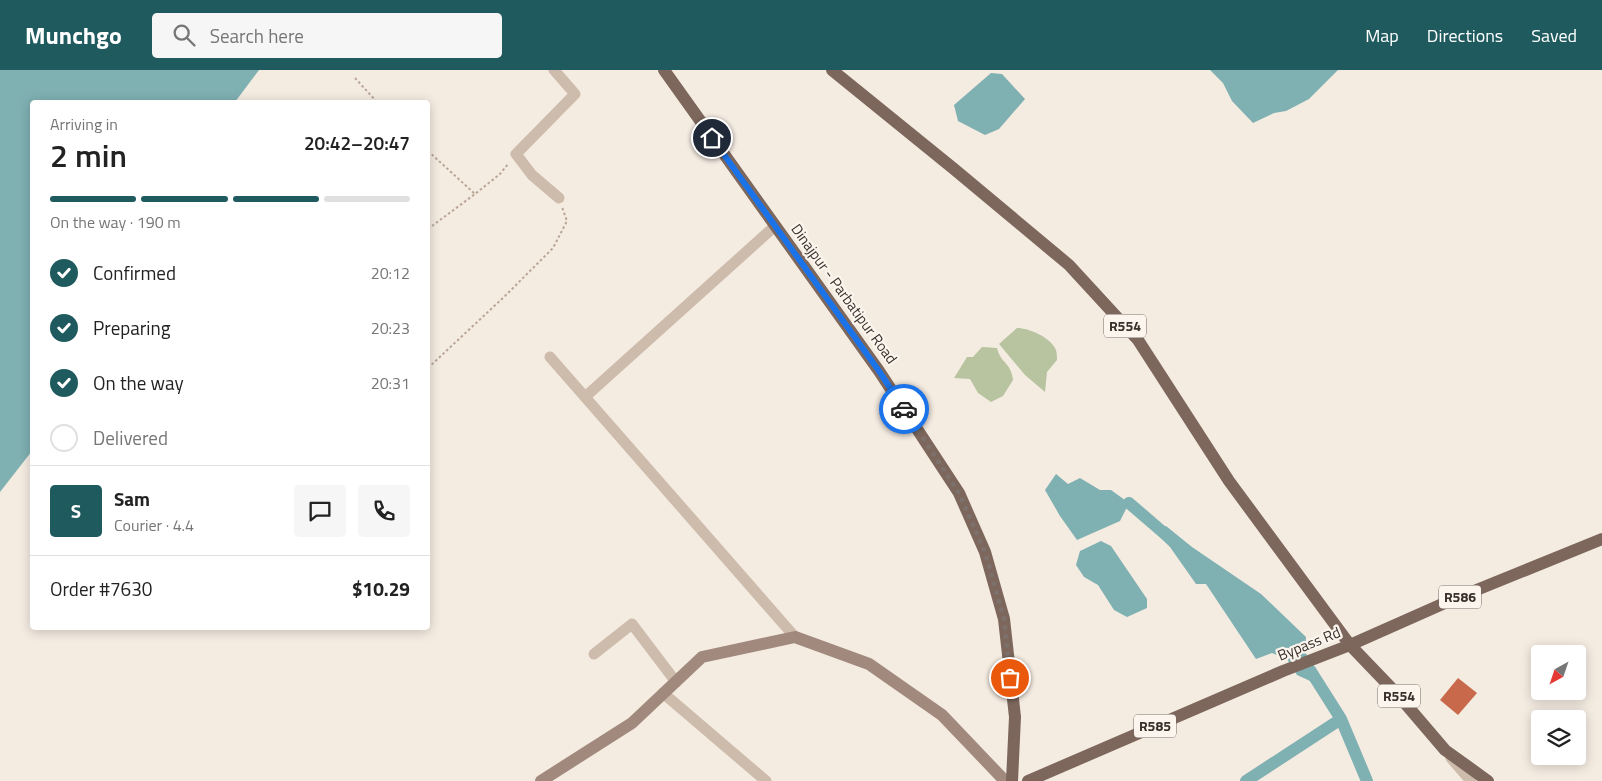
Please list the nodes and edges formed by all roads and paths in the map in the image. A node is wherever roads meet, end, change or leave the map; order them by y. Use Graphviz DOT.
graph roads {
  1 [pos="554,70"];
  2 [pos="664,70"];
  3 [pos="832,70"];
  4 [pos="355,78"];
  5 [pos="375,100"];
  6 [pos="430,153"];
  7 [pos="516,154"];
  8 [pos="475,194"];
  9 [pos="559,198"];
  10 [pos="775,226"];
  11 [pos="430,228"];
  12 [pos="550,357"];
  13 [pos="430,366"];
  14 [pos="585,397"];
  15 [pos="1602,539"];
  16 [pos="795,636"];
  17 [pos="1350,645"];
  18 [pos="594,654"];
  19 [pos="1319,657"];
  20 [pos="676,682"];
  21 [pos="664,693"];
  22 [pos="1445,750"];
  23 [pos="541,781"];
  24 [pos="766,781"];
  25 [pos="1005,781"];
  26 [pos="1012,781"];
  27 [pos="1028,781"];
  28 [pos="1471,781"];
  29 [pos="1488,781"];
  1 -- 7 [label="street"];
  2 -- 10 [label="main road, Dinajpur - Parbatipur Road"];
  3 -- 17 [label="main road, R554"];
  4 -- 5 [label="path"];
  6 -- 8 [label="path"];
  7 -- 8 [label="path"];
  7 -- 9 [label="street"];
  8 -- 11 [label="path"];
  9 -- 13 [label="path"];
  10 -- 14 [label="street"];
  10 -- 26 [label="main road, Dinajpur - Parbatipur Road"];
  12 -- 14 [label="street"];
  14 -- 16 [label="street"];
  15 -- 17 [label="main road, Bypass Rd / R586"];
  16 -- 20 [label="street"];
  16 -- 25 [label="street"];
  17 -- 19 [label="main road, Bypass Rd / R586"];
  17 -- 22 [label="main road, R554"];
  18 -- 20 [label="street"];
  19 -- 27 [label="main road, Bypass Rd / R585"];
  20 -- 21 [label="street"];
  21 -- 23 [label="street"];
  21 -- 24 [label="street"];
  22 -- 28 [label="street"];
  22 -- 29 [label="main road, R554"];
}
